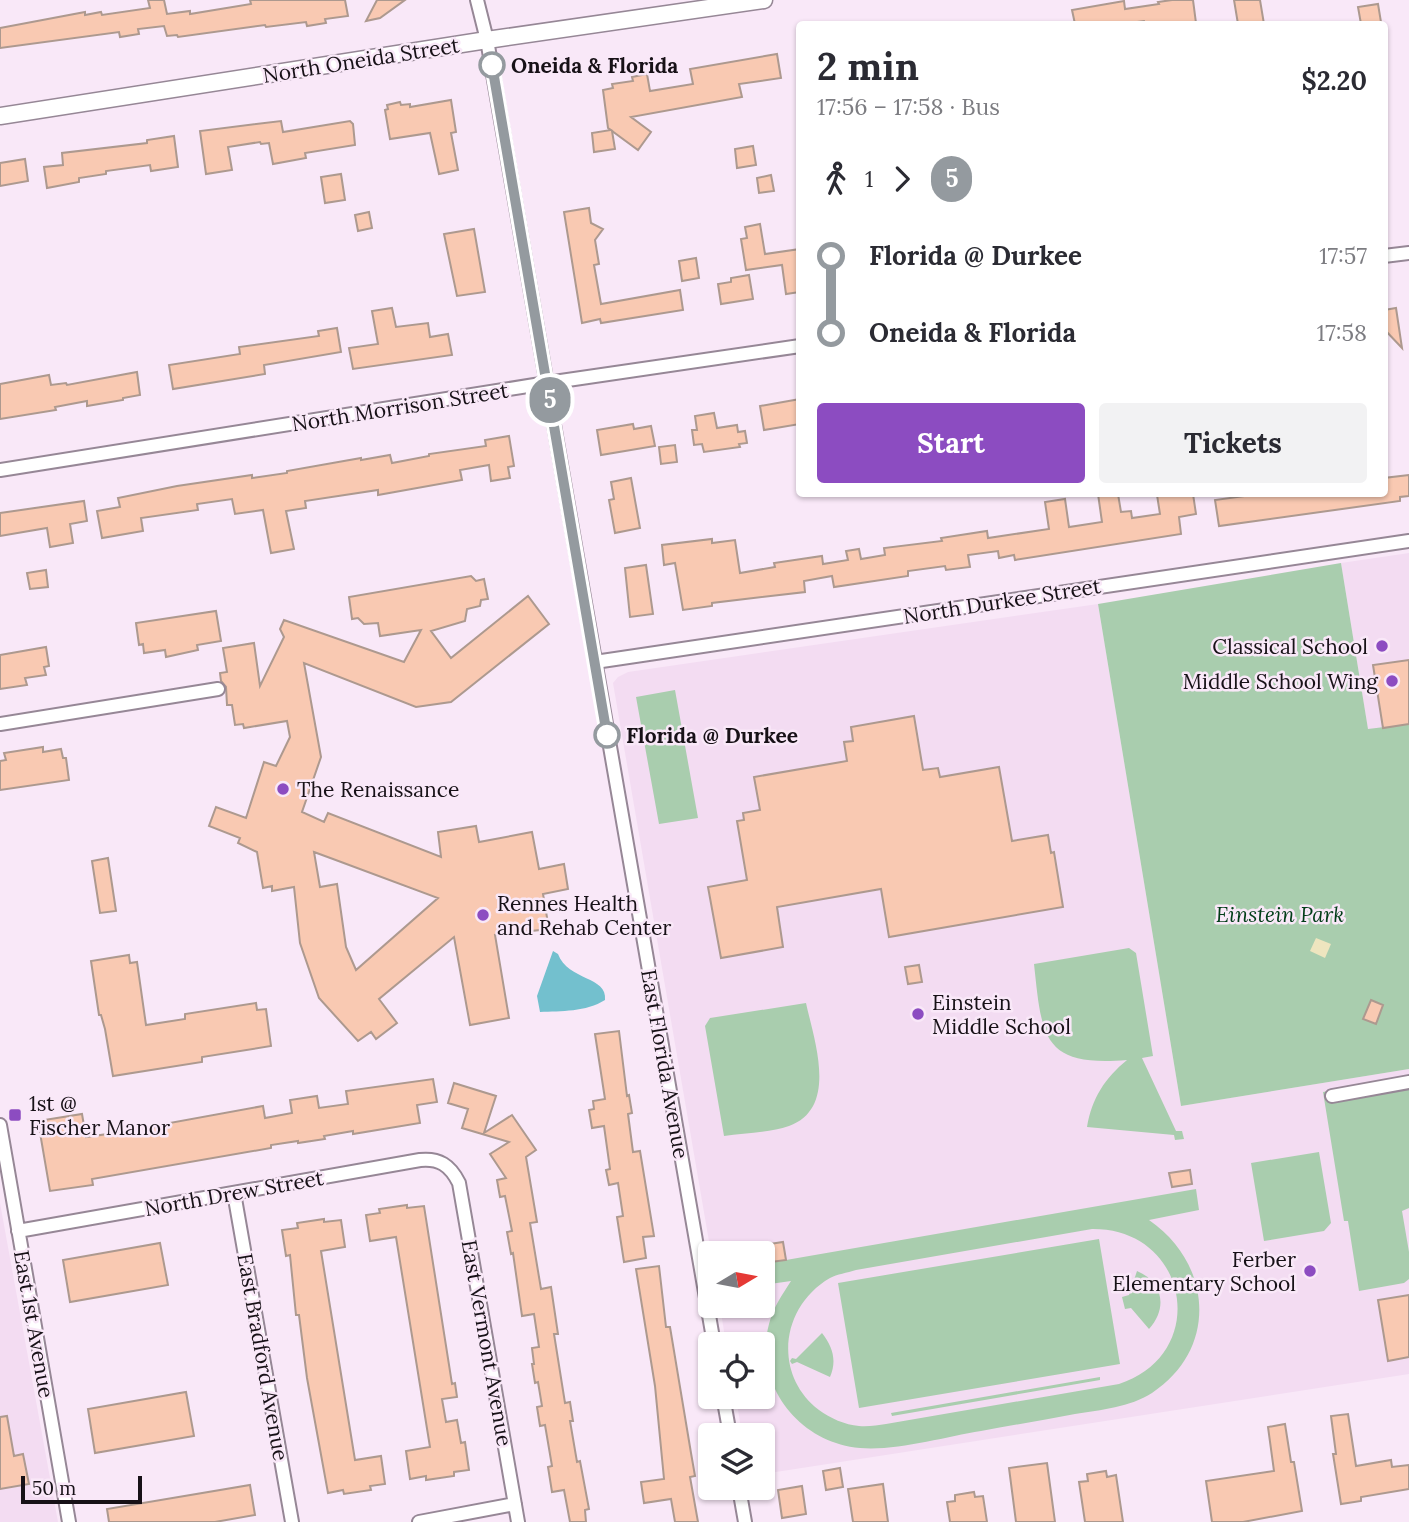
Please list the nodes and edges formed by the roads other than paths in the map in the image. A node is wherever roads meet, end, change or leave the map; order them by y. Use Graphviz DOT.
graph roads {
  1 [pos="477,0"];
  2 [pos="764,0"];
  3 [pos="488,40"];
  4 [pos="0,116"];
  5 [pos="1409,253"];
  6 [pos="1388,256"];
  7 [pos="796,347"];
  8 [pos="547,383"];
  9 [pos="0,470"];
  10 [pos="1409,541"];
  11 [pos="595,662"];
  12 [pos="218,689"];
  13 [pos="0,724"];
  14 [pos="1409,1082"];
  15 [pos="1332,1096"];
  16 [pos="0,1125"];
  17 [pos="449,1167"];
  18 [pos="234,1193"];
  19 [pos="18,1231"];
  20 [pos="712,1332"];
  21 [pos="741,1500"];
  22 [pos="515,1504"];
  23 [pos="69,1522"];
  24 [pos="292,1522"];
  25 [pos="419,1522"];
  26 [pos="518,1522"];
  27 [pos="745,1522"];
  1 -- 3 [label="street, East Florida Avenue"];
  2 -- 3 [label="street, North Oneida Street"];
  3 -- 4 [label="street, North Oneida Street"];
  3 -- 8 [label="street, East Florida Avenue"];
  5 -- 6 [label="street"];
  7 -- 8 [label="street, North Morrison Street"];
  8 -- 9 [label="street, North Morrison Street"];
  8 -- 11 [label="street, East Florida Avenue"];
  10 -- 11 [label="street, North Durkee Street"];
  11 -- 20 [label="street, East Florida Avenue"];
  12 -- 13 [label="street"];
  14 -- 15 [label="street"];
  16 -- 19 [label="street, East 1st Avenue"];
  17 -- 18 [label="street, North Drew Street"];
  17 -- 22 [label="street, East Vermont Avenue"];
  18 -- 19 [label="street, North Drew Street"];
  18 -- 24 [label="street, East Bradford Avenue"];
  19 -- 23 [label="street, East 1st Avenue"];
  21 -- 27 [label="street"];
  22 -- 25 [label="street"];
  22 -- 26 [label="street, East Vermont Avenue"];
}
